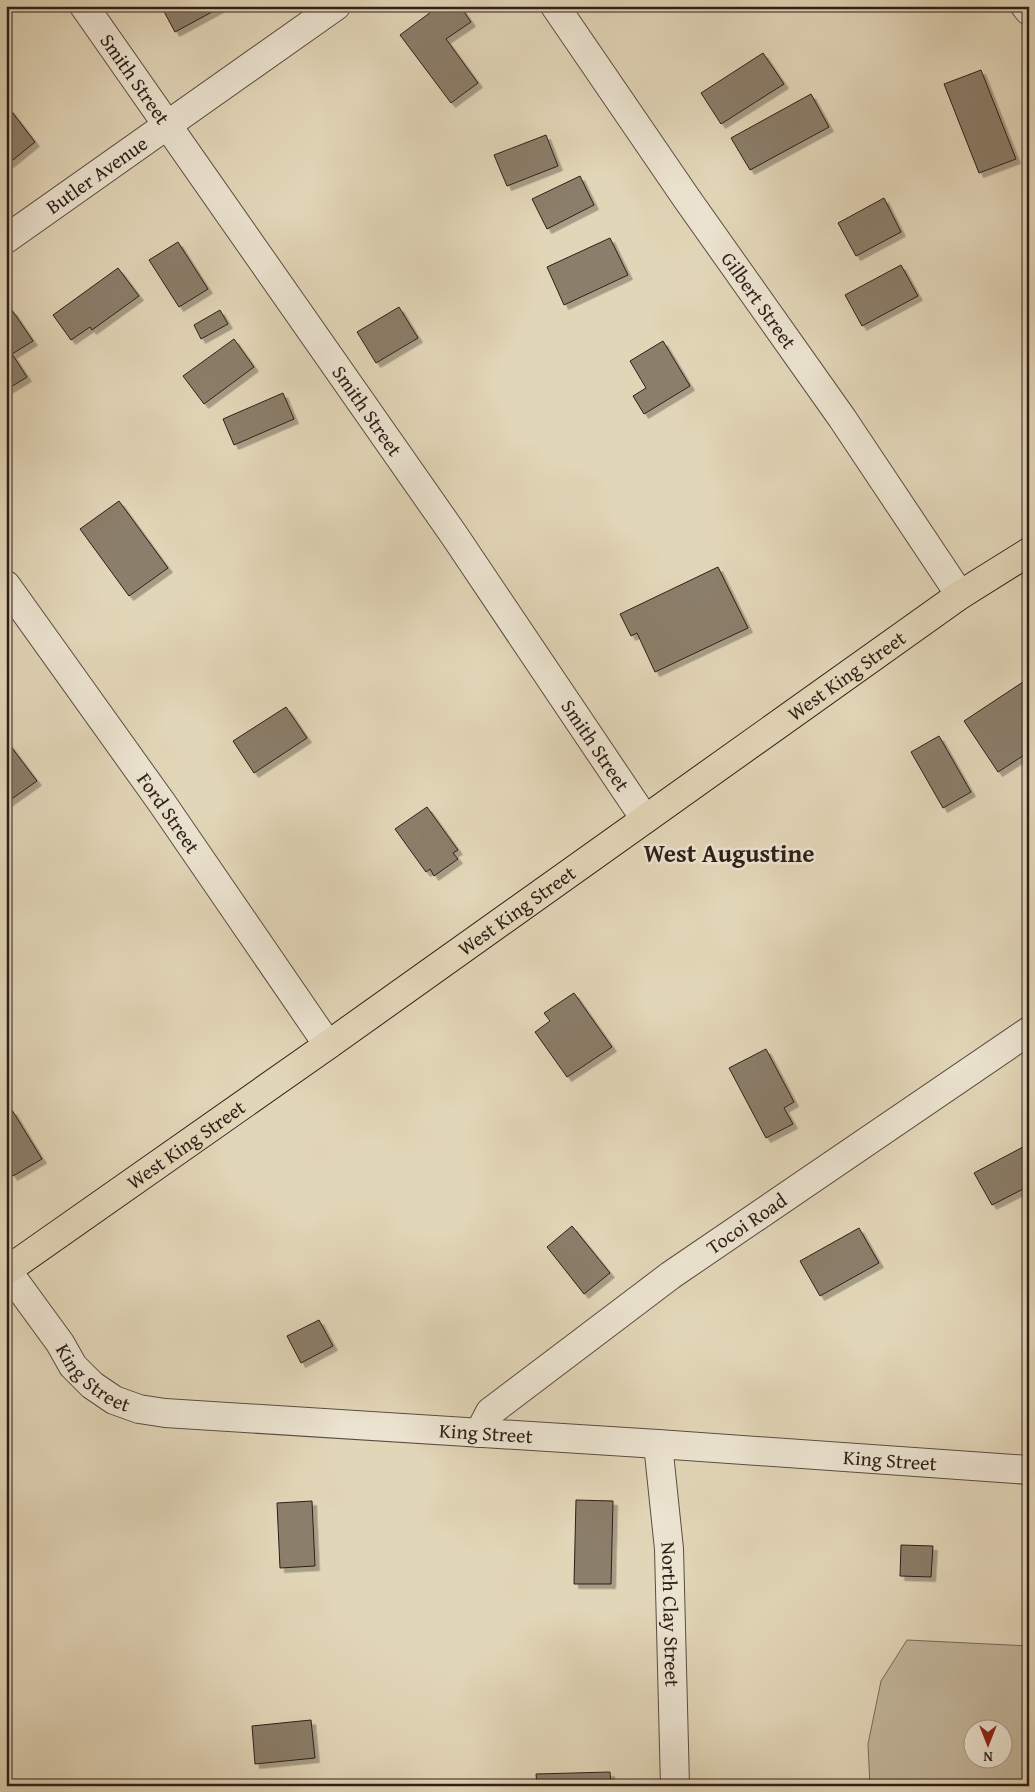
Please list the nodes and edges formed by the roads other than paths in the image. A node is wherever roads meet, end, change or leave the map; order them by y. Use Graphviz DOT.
graph roads {
  1 [pos="84,6"];
  2 [pos="336,6"];
  3 [pos="555,6"];
  4 [pos="1025,6"];
  5 [pos="1029,11"];
  6 [pos="167,126"];
  7 [pos="6,240"];
  8 [pos="1029,552"];
  9 [pos="6,585"];
  10 [pos="960,595"];
  11 [pos="645,819"];
  12 [pos="1029,1031"];
  13 [pos="328,1045"];
  14 [pos="6,1270"];
  15 [pos="479,1432"];
  16 [pos="658,1444"];
  17 [pos="1029,1470"];
  18 [pos="675,1786"];
  1 -- 6 [label="street, Smith Street"];
  2 -- 6 [label="street, Butler Avenue"];
  3 -- 10 [label="street, Gilbert Street"];
  4 -- 5 [label="street"];
  6 -- 7 [label="street, Butler Avenue"];
  6 -- 11 [label="street, Smith Street"];
  8 -- 10 [label="main road, West King Street"];
  9 -- 13 [label="street, Ford Street"];
  10 -- 11 [label="main road, West King Street"];
  11 -- 13 [label="main road, West King Street"];
  12 -- 15 [label="street, Tocoi Road"];
  13 -- 14 [label="main road, West King Street"];
  14 -- 15 [label="street, King Street"];
  15 -- 16 [label="street, King Street"];
  16 -- 17 [label="street, King Street"];
  16 -- 18 [label="street, North Clay Street"];
}
